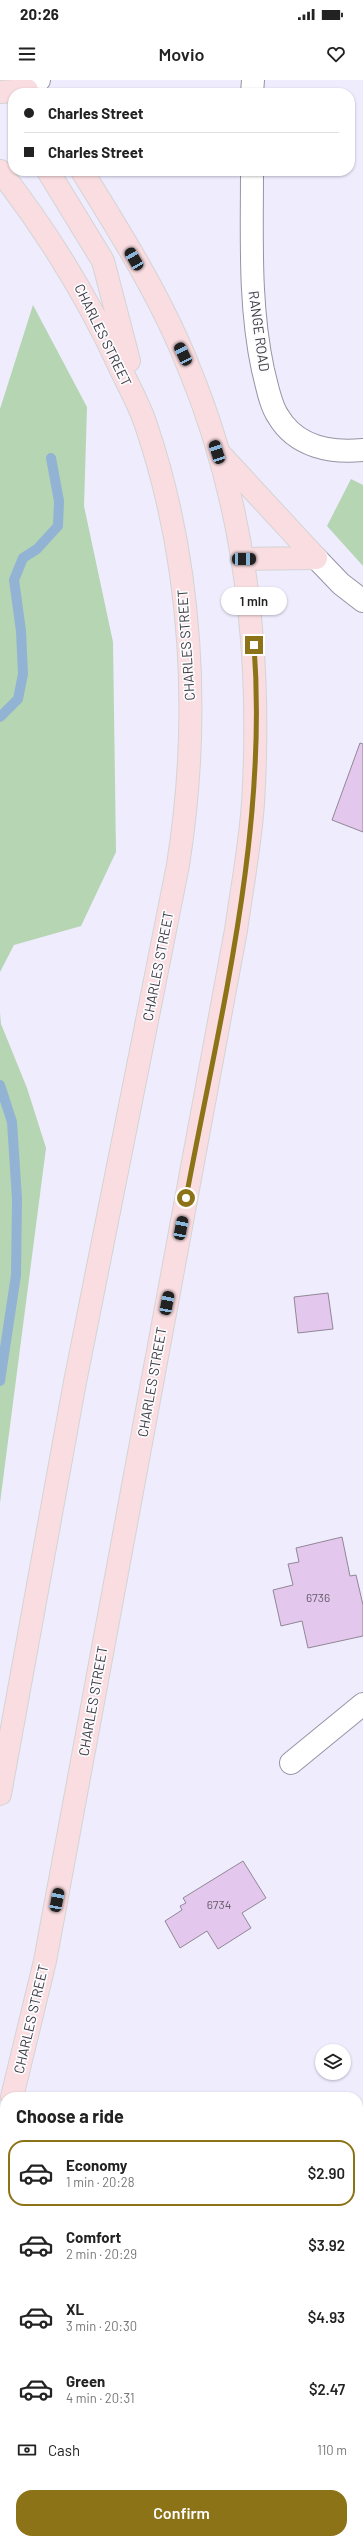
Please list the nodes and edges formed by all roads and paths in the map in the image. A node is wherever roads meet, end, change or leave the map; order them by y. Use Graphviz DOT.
graph roads {
  1 [pos="0,172"];
  2 [pos="51,176"];
  3 [pos="85,176"];
  4 [pos="252,176"];
  5 [pos="145,423"];
  6 [pos="363,450"];
  7 [pos="217,452"];
  8 [pos="316,558"];
  9 [pos="244,559"];
  10 [pos="363,600"];
  11 [pos="363,1704"];
  12 [pos="291,1762"];
  13 [pos="0,1794"];
  14 [pos="13,2092"];
  1 -- 5 [label="main road, CHARLES STREET"];
  2 -- 5 [label="main road"];
  3 -- 7 [label="main road, CHARLES STREET"];
  4 -- 6 [label="street, RANGE ROAD"];
  5 -- 13 [label="main road, CHARLES STREET"];
  7 -- 8 [label="main road"];
  7 -- 9 [label="main road, CHARLES STREET"];
  8 -- 9 [label="main road"];
  8 -- 10 [label="street"];
  9 -- 14 [label="main road, CHARLES STREET"];
  11 -- 12 [label="street"];
}
